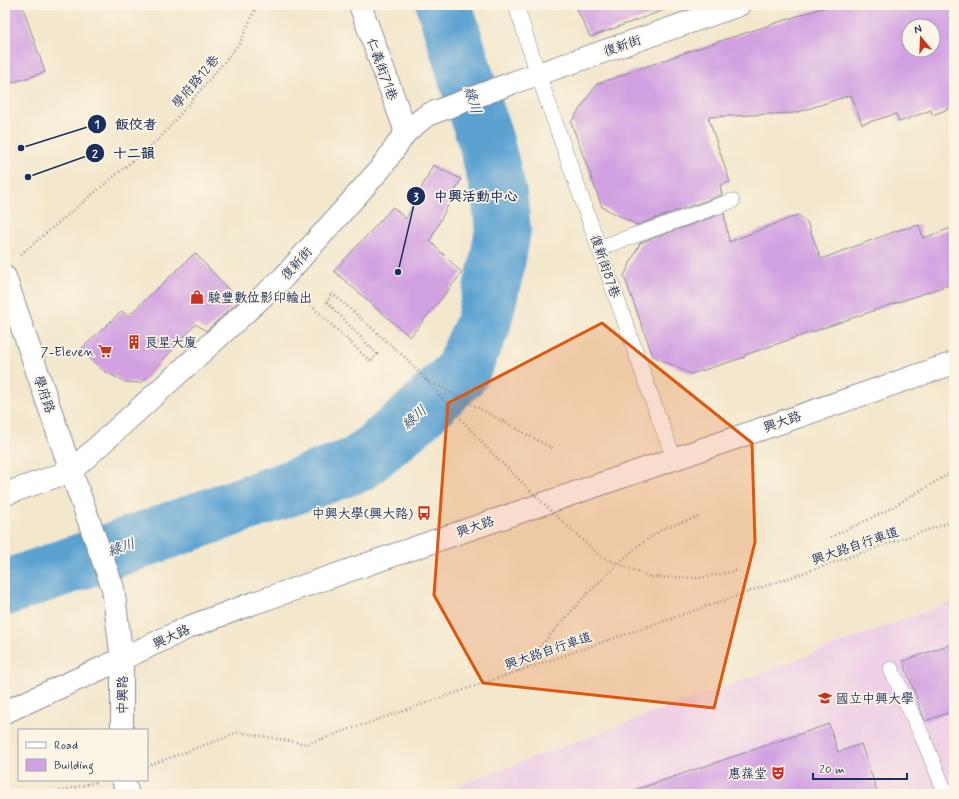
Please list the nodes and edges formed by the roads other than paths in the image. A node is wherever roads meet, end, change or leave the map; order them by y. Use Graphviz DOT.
graph roads {
  1 [pos="360,5"];
  2 [pos="516,5"];
  3 [pos="732,6"];
  4 [pos="538,74"];
  5 [pos="406,132"];
  6 [pos="732,201"];
  7 [pos="599,248"];
  8 [pos="5,277"];
  9 [pos="954,363"];
  10 [pos="674,458"];
  11 [pos="71,471"];
  12 [pos="5,494"];
  13 [pos="122,659"];
  14 [pos="891,669"];
  15 [pos="5,712"];
  16 [pos="122,729"];
  17 [pos="123,781"];
  18 [pos="128,794"];
  19 [pos="946,794"];
  1 -- 5 [label="street, 仁義街71巷"];
  2 -- 4 [label="lane, 復新街87巷"];
  3 -- 4 [label="street, 復新街"];
  4 -- 5 [label="street, 復新街"];
  4 -- 7 [label="lane, 復新街87巷"];
  5 -- 11 [label="street, 復新街"];
  6 -- 7 [label="lane"];
  7 -- 10 [label="lane, 復新街87巷"];
  8 -- 11 [label="street, 學府路"];
  9 -- 10 [label="street, 興大路"];
  10 -- 13 [label="street, 興大路"];
  11 -- 12 [label="street"];
  11 -- 13 [label="street, 學府路"];
  13 -- 15 [label="street, 興大路"];
  13 -- 16 [label="street, 中興路"];
  14 -- 19 [label="lane"];
  17 -- 18 [label="street"];
}
